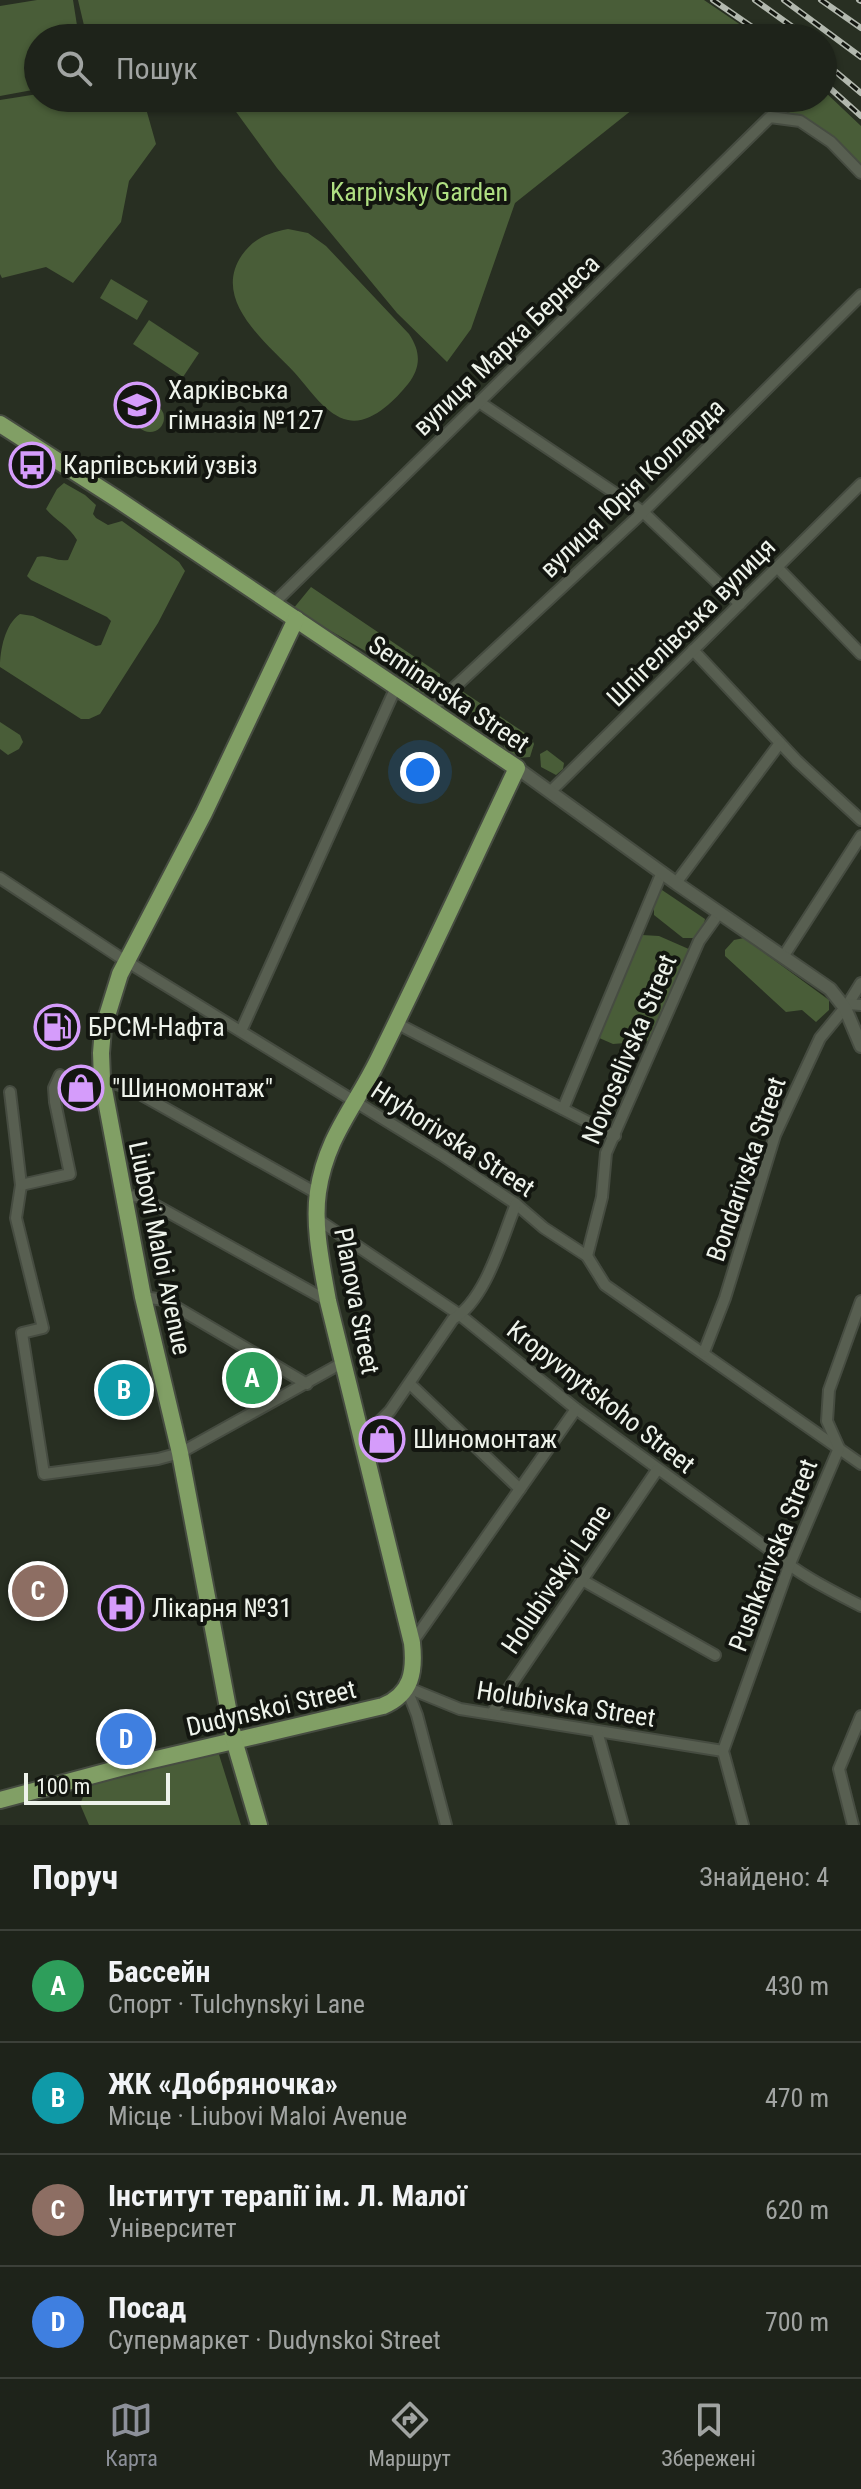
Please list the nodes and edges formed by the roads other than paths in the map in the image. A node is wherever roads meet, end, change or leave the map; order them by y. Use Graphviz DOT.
graph roads {
  1 [pos="861,173"];
  2 [pos="861,295"];
  3 [pos="479,402"];
  4 [pos="0,424"];
  5 [pos="858,492"];
  6 [pos="643,512"];
  7 [pos="777,567"];
  8 [pos="273,604"];
  9 [pos="740,604"];
  10 [pos="296,619"];
  11 [pos="693,650"];
  12 [pos="861,654"];
  13 [pos="396,687"];
  14 [pos="430,710"];
  15 [pos="780,743"];
  16 [pos="517,768"];
  17 [pos="551,791"];
  18 [pos="861,820"];
  19 [pos="861,836"];
  20 [pos="662,872"];
  21 [pos="0,878"];
  22 [pos="676,883"];
  23 [pos="719,913"];
  24 [pos="783,957"];
  25 [pos="126,961"];
  26 [pos="861,983"];
  27 [pos="861,1005"];
  28 [pos="846,1006"];
  29 [pos="396,1023"];
  30 [pos="241,1031"];
  31 [pos="861,1046"];
  32 [pos="60,1075"];
  33 [pos="102,1079"];
  34 [pos="10,1092"];
  35 [pos="355,1102"];
  36 [pos="563,1109"];
  37 [pos="615,1136"];
  38 [pos="21,1185"];
  39 [pos="318,1194"];
  40 [pos="124,1197"];
  41 [pos="516,1204"];
  42 [pos="317,1219"];
  43 [pos="587,1256"];
  44 [pos="143,1297"];
  45 [pos="328,1301"];
  46 [pos="861,1301"];
  47 [pos="460,1315"];
  48 [pos="704,1352"];
  49 [pos="342,1363"];
  50 [pos="307,1384"];
  51 [pos="410,1384"];
  52 [pos="576,1409"];
  53 [pos="362,1439"];
  54 [pos="839,1448"];
  55 [pos="180,1453"];
  56 [pos="861,1464"];
  57 [pos="657,1470"];
  58 [pos="520,1489"];
  59 [pos="789,1566"];
  60 [pos="582,1580"];
  61 [pos="861,1606"];
  62 [pos="412,1643"];
  63 [pos="715,1655"];
  64 [pos="406,1687"];
  65 [pos="492,1713"];
  66 [pos="861,1716"];
  67 [pos="597,1731"];
  68 [pos="234,1740"];
  69 [pos="723,1751"];
  70 [pos="0,1800"];
  71 [pos="259,1825"];
  72 [pos="446,1825"];
  73 [pos="623,1825"];
  74 [pos="743,1825"];
  75 [pos="853,1825"];
  1 -- 3 [label="street, вулиця Марка Бернеса"];
  2 -- 6 [label="street, вулиця Юрія Колларда"];
  3 -- 6 [label="street"];
  3 -- 8 [label="street, вулиця Марка Бернеса"];
  4 -- 8 [label="main road, Seminarska Street"];
  5 -- 7 [label="street, Шпігелівська вулиця"];
  6 -- 9 [label="street"];
  6 -- 14 [label="street, вулиця Юрія Колларда"];
  7 -- 9 [label="street, Шпігелівська вулиця"];
  7 -- 12 [label="street"];
  8 -- 10 [label="main road, Seminarska Street"];
  9 -- 11 [label="street, Шпігелівська вулиця"];
  10 -- 13 [label="main road, Seminarska Street"];
  10 -- 25 [label="main road, Liubovi Maloi Avenue"];
  11 -- 15 [label="street"];
  11 -- 17 [label="street, Шпігелівська вулиця"];
  13 -- 14 [label="main road, Seminarska Street"];
  13 -- 30 [label="street"];
  14 -- 16 [label="main road, Seminarska Street"];
  15 -- 18 [label="street"];
  15 -- 22 [label="street"];
  16 -- 17 [label="street, Seminarska Street"];
  16 -- 29 [label="main road, Planova Street"];
  17 -- 20 [label="street, Seminarska Street"];
  19 -- 24 [label="street"];
  20 -- 22 [label="street, Seminarska Street"];
  20 -- 36 [label="street, Novoselivska Street"];
  21 -- 25 [label="street, Hryhorivska Street"];
  22 -- 23 [label="street, Seminarska Street"];
  23 -- 24 [label="street, Seminarska Street"];
  23 -- 37 [label="street, Novoselivska Street"];
  24 -- 28 [label="street, Seminarska Street"];
  25 -- 30 [label="street, Hryhorivska Street"];
  25 -- 33 [label="main road, Liubovi Maloi Avenue"];
  26 -- 28 [label="street, Bondarivska Street"];
  27 -- 28 [label="street"];
  28 -- 31 [label="street"];
  28 -- 48 [label="street, Bondarivska Street"];
  29 -- 35 [label="main road, Planova Street"];
  29 -- 36 [label="street"];
  30 -- 35 [label="street, Hryhorivska Street"];
  32 -- 38 [label="street"];
  33 -- 39 [label="street"];
  33 -- 40 [label="main road, Liubovi Maloi Avenue"];
  34 -- 38 [label="street"];
  35 -- 39 [label="main road, Planova Street"];
  35 -- 41 [label="street, Hryhorivska Street"];
  36 -- 37 [label="street"];
  37 -- 43 [label="street, Novoselivska Street"];
  38 -- 55 [label="street"];
  39 -- 42 [label="main road, Planova Street"];
  40 -- 44 [label="main road, Liubovi Maloi Avenue"];
  40 -- 45 [label="street"];
  41 -- 43 [label="street, Hryhorivska Street"];
  41 -- 47 [label="street"];
  42 -- 45 [label="main road, Planova Street"];
  42 -- 47 [label="street, Kropyvnytskoho Street"];
  43 -- 48 [label="street, Hryhorivska Street"];
  44 -- 50 [label="street"];
  44 -- 55 [label="main road, Liubovi Maloi Avenue"];
  45 -- 49 [label="main road, Planova Street"];
  46 -- 54 [label="street, Pushkarivska Street"];
  47 -- 51 [label="street"];
  47 -- 52 [label="street, Kropyvnytskoho Street"];
  48 -- 54 [label="street, Hryhorivska Street"];
  49 -- 50 [label="street"];
  49 -- 53 [label="main road, Planova Street"];
  50 -- 55 [label="street"];
  51 -- 53 [label="street"];
  51 -- 58 [label="street"];
  52 -- 57 [label="street, Kropyvnytskoho Street"];
  52 -- 58 [label="street"];
  53 -- 62 [label="main road, Planova Street"];
  54 -- 56 [label="street, Hryhorivska Street"];
  54 -- 59 [label="street, Pushkarivska Street"];
  55 -- 68 [label="main road, Liubovi Maloi Avenue"];
  57 -- 59 [label="street, Kropyvnytskoho Street"];
  57 -- 60 [label="street, Holubivskyi Lane"];
  58 -- 62 [label="street"];
  59 -- 61 [label="street, Kropyvnytskoho Street"];
  59 -- 69 [label="street, Pushkarivska Street"];
  60 -- 63 [label="street"];
  60 -- 65 [label="street, Holubivskyi Lane"];
  62 -- 64 [label="main road, Planova Street"];
  64 -- 65 [label="street, Holubivska Street"];
  64 -- 68 [label="main road, Dudynskoi Street"];
  64 -- 72 [label="street, Planova Street"];
  65 -- 67 [label="street, Holubivska Street"];
  66 -- 75 [label="street"];
  67 -- 69 [label="street, Holubivska Street"];
  67 -- 73 [label="street"];
  68 -- 70 [label="main road, Dudynskoi Street"];
  68 -- 71 [label="main road, Liubovi Maloi Avenue"];
  69 -- 74 [label="street"];
}
